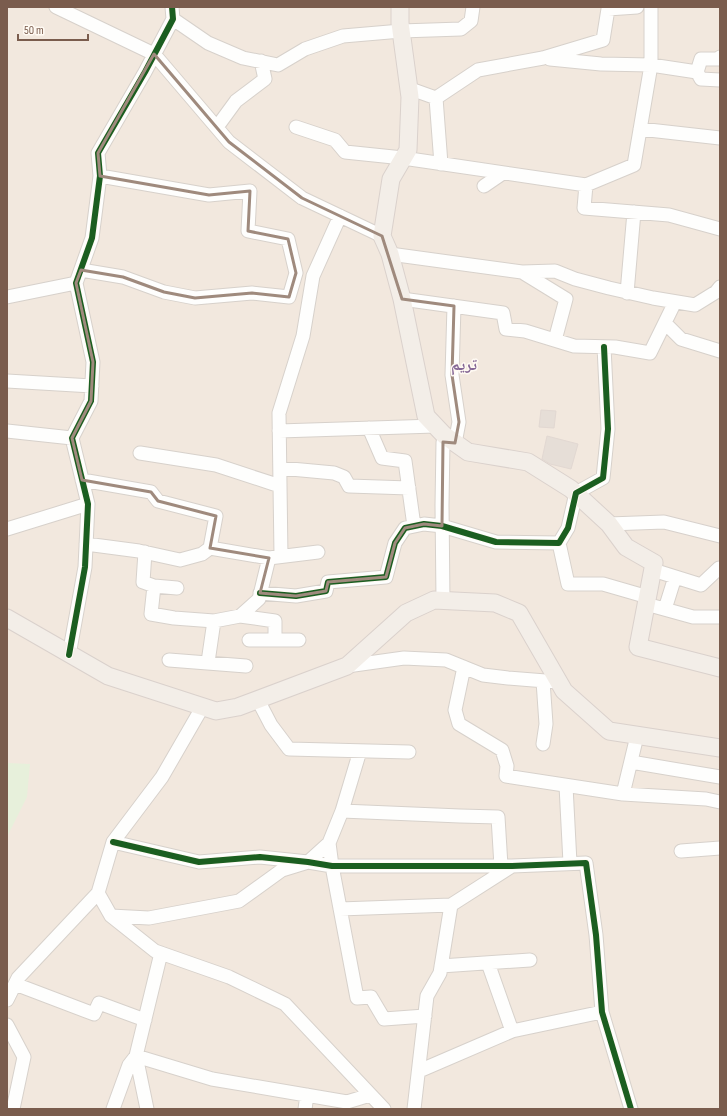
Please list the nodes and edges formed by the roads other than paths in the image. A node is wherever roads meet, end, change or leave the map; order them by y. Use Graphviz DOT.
graph roads {
  1 [pos="56,7"];
  2 [pos="400,7"];
  3 [pos="473,7"];
  4 [pos="636,7"];
  5 [pos="651,7"];
  6 [pos="172,13"];
  7 [pos="401,31"];
  8 [pos="154,54"];
  9 [pos="720,57"];
  10 [pos="544,58"];
  11 [pos="261,61"];
  12 [pos="651,65"];
  13 [pos="697,72"];
  14 [pos="720,80"];
  15 [pos="408,88"];
  16 [pos="436,98"];
  17 [pos="217,127"];
  18 [pos="296,127"];
  19 [pos="640,129"];
  20 [pos="720,138"];
  21 [pos="403,158"];
  22 [pos="441,164"];
  23 [pos="504,174"];
  24 [pos="100,176"];
  25 [pos="586,184"];
  26 [pos="484,186"];
  27 [pos="634,212"];
  28 [pos="340,216"];
  29 [pos="720,229"];
  30 [pos="382,236"];
  31 [pos="390,254"];
  32 [pos="522,272"];
  33 [pos="78,276"];
  34 [pos="720,287"];
  35 [pos="627,292"];
  36 [pos="7,297"];
  37 [pos="402,299"];
  38 [pos="706,299"];
  39 [pos="720,300"];
  40 [pos="675,302"];
  41 [pos="454,306"];
  42 [pos="665,323"];
  43 [pos="555,340"];
  44 [pos="604,347"];
  45 [pos="720,351"];
  46 [pos="7,381"];
  47 [pos="92,386"];
  48 [pos="435,426"];
  49 [pos="369,428"];
  50 [pos="7,431"];
  51 [pos="279,431"];
  52 [pos="72,438"];
  53 [pos="455,443"];
  54 [pos="140,454"];
  55 [pos="280,468"];
  56 [pos="82,480"];
  57 [pos="280,486"];
  58 [pos="409,488"];
  59 [pos="576,493"];
  60 [pos="88,504"];
  61 [pos="609,524"];
  62 [pos="414,526"];
  63 [pos="442,526"];
  64 [pos="7,528"];
  65 [pos="720,536"];
  66 [pos="559,543"];
  67 [pos="86,544"];
  68 [pos="210,548"];
  69 [pos="145,552"];
  70 [pos="318,552"];
  71 [pos="275,557"];
  72 [pos="720,569"];
  73 [pos="653,570"];
  74 [pos="675,577"];
  75 [pos="154,586"];
  76 [pos="177,588"];
  77 [pos="260,593"];
  78 [pos="443,600"];
  79 [pos="647,601"];
  80 [pos="665,609"];
  81 [pos="240,616"];
  82 [pos="720,617"];
  83 [pos="7,618"];
  84 [pos="214,621"];
  85 [pos="249,640"];
  86 [pos="275,640"];
  87 [pos="299,640"];
  88 [pos="69,655"];
  89 [pos="170,660"];
  90 [pos="208,662"];
  91 [pos="246,666"];
  92 [pos="347,666"];
  93 [pos="464,667"];
  94 [pos="720,668"];
  95 [pos="551,681"];
  96 [pos="258,700"];
  97 [pos="203,706"];
  98 [pos="637,736"];
  99 [pos="543,744"];
  100 [pos="720,748"];
  101 [pos="360,751"];
  102 [pos="409,752"];
  103 [pos="631,762"];
  104 [pos="720,777"];
  105 [pos="566,786"];
  106 [pos="622,794"];
  107 [pos="720,802"];
  108 [pos="342,811"];
  109 [pos="113,842"];
  110 [pos="329,843"];
  111 [pos="720,848"];
  112 [pos="681,851"];
  113 [pos="308,862"];
  114 [pos="570,863"];
  115 [pos="332,866"];
  116 [pos="506,866"];
  117 [pos="98,892"];
  118 [pos="451,905"];
  119 [pos="340,909"];
  120 [pos="112,916"];
  121 [pos="161,953"];
  122 [pos="530,960"];
  123 [pos="488,963"];
  124 [pos="441,966"];
  125 [pos="15,984"];
  126 [pos="7,1000"];
  127 [pos="602,1012"];
  128 [pos="425,1016"];
  129 [pos="145,1020"];
  130 [pos="7,1025"];
  131 [pos="512,1031"];
  132 [pos="136,1056"];
  133 [pos="419,1070"];
  134 [pos="370,1094"];
  135 [pos="306,1095"];
  136 [pos="13,1109"];
  137 [pos="113,1109"];
  138 [pos="147,1109"];
  139 [pos="305,1109"];
  140 [pos="384,1109"];
  141 [pos="414,1109"];
  142 [pos="631,1109"];
  1 -- 8 [label="street"];
  2 -- 7 [label="main road"];
  3 -- 7 [label="street"];
  4 -- 10 [label="street"];
  5 -- 12 [label="street"];
  6 -- 8 [label="street"];
  6 -- 11 [label="street"];
  7 -- 11 [label="street"];
  7 -- 15 [label="main road"];
  8 -- 17 [label="street"];
  8 -- 24 [label="street"];
  9 -- 13 [label="street"];
  10 -- 12 [label="street"];
  10 -- 16 [label="street"];
  11 -- 17 [label="street"];
  12 -- 13 [label="street"];
  12 -- 19 [label="street"];
  13 -- 14 [label="street"];
  15 -- 16 [label="street"];
  15 -- 21 [label="main road"];
  16 -- 22 [label="street"];
  17 -- 28 [label="street"];
  18 -- 21 [label="street"];
  19 -- 20 [label="street"];
  19 -- 25 [label="street"];
  21 -- 22 [label="street"];
  21 -- 30 [label="main road"];
  22 -- 23 [label="street"];
  23 -- 25 [label="street"];
  23 -- 26 [label="street"];
  24 -- 33 [label="street"];
  24 -- 33 [label="street"];
  25 -- 27 [label="street"];
  27 -- 29 [label="street"];
  27 -- 35 [label="street"];
  28 -- 30 [label="street"];
  28 -- 51 [label="street"];
  30 -- 31 [label="main road"];
  31 -- 32 [label="street"];
  31 -- 37 [label="main road"];
  32 -- 35 [label="street"];
  32 -- 43 [label="street"];
  33 -- 36 [label="street"];
  33 -- 47 [label="street"];
  34 -- 38 [label="street"];
  35 -- 40 [label="street"];
  37 -- 41 [label="street"];
  37 -- 48 [label="main road"];
  38 -- 39 [label="street"];
  38 -- 40 [label="street"];
  40 -- 42 [label="street"];
  41 -- 43 [label="street"];
  41 -- 53 [label="street"];
  42 -- 44 [label="street"];
  42 -- 45 [label="street"];
  43 -- 44 [label="street"];
  44 -- 59 [label="street"];
  46 -- 47 [label="street"];
  47 -- 52 [label="street"];
  48 -- 49 [label="street"];
  48 -- 53 [label="main road"];
  49 -- 51 [label="street"];
  49 -- 58 [label="street"];
  50 -- 52 [label="street"];
  51 -- 55 [label="street"];
  52 -- 56 [label="street"];
  53 -- 59 [label="main road"];
  53 -- 63 [label="street"];
  54 -- 57 [label="street"];
  55 -- 57 [label="street"];
  55 -- 58 [label="street"];
  56 -- 60 [label="street"];
  56 -- 68 [label="street"];
  57 -- 71 [label="street"];
  58 -- 62 [label="street"];
  59 -- 61 [label="main road"];
  59 -- 66 [label="street"];
  60 -- 64 [label="street"];
  60 -- 67 [label="street"];
  61 -- 65 [label="street"];
  61 -- 73 [label="main road"];
  62 -- 63 [label="street"];
  62 -- 77 [label="street"];
  63 -- 66 [label="street"];
  63 -- 78 [label="street"];
  66 -- 79 [label="street"];
  67 -- 69 [label="street"];
  67 -- 88 [label="street"];
  68 -- 69 [label="street"];
  68 -- 71 [label="street"];
  69 -- 75 [label="street"];
  70 -- 71 [label="street"];
  71 -- 77 [label="street"];
  72 -- 74 [label="street"];
  73 -- 74 [label="street"];
  73 -- 79 [label="main road"];
  74 -- 80 [label="street"];
  75 -- 76 [label="street"];
  75 -- 84 [label="street"];
  77 -- 81 [label="street"];
  78 -- 92 [label="main road"];
  78 -- 95 [label="main road"];
  79 -- 80 [label="street"];
  79 -- 94 [label="main road"];
  80 -- 82 [label="street"];
  81 -- 84 [label="street"];
  81 -- 86 [label="street"];
  83 -- 88 [label="main road"];
  84 -- 90 [label="street"];
  85 -- 86 [label="street"];
  86 -- 87 [label="street"];
  88 -- 97 [label="main road"];
  89 -- 90 [label="street"];
  90 -- 91 [label="street"];
  92 -- 93 [label="street"];
  92 -- 96 [label="main road"];
  93 -- 95 [label="street"];
  93 -- 105 [label="street"];
  95 -- 98 [label="main road"];
  95 -- 99 [label="street"];
  96 -- 97 [label="main road"];
  96 -- 101 [label="street"];
  97 -- 109 [label="street"];
  98 -- 100 [label="main road"];
  98 -- 103 [label="street"];
  101 -- 102 [label="street"];
  101 -- 108 [label="street"];
  103 -- 104 [label="street"];
  103 -- 106 [label="street"];
  105 -- 106 [label="street"];
  105 -- 114 [label="street"];
  106 -- 107 [label="street"];
  108 -- 110 [label="street"];
  108 -- 116 [label="street"];
  109 -- 113 [label="street"];
  109 -- 117 [label="street"];
  110 -- 113 [label="street"];
  110 -- 115 [label="street"];
  111 -- 112 [label="street"];
  113 -- 115 [label="street"];
  113 -- 120 [label="street"];
  114 -- 116 [label="street"];
  114 -- 127 [label="street"];
  115 -- 116 [label="street"];
  115 -- 119 [label="street"];
  116 -- 118 [label="street"];
  117 -- 120 [label="street"];
  117 -- 125 [label="street"];
  118 -- 119 [label="street"];
  118 -- 124 [label="street"];
  119 -- 128 [label="street"];
  120 -- 121 [label="street"];
  121 -- 129 [label="street"];
  121 -- 134 [label="street"];
  122 -- 123 [label="street"];
  123 -- 124 [label="street"];
  123 -- 131 [label="street"];
  124 -- 128 [label="street"];
  125 -- 126 [label="street"];
  125 -- 129 [label="street"];
  127 -- 131 [label="street"];
  127 -- 142 [label="street"];
  128 -- 133 [label="street"];
  129 -- 132 [label="street"];
  130 -- 136 [label="street"];
  131 -- 133 [label="street"];
  132 -- 135 [label="street"];
  132 -- 137 [label="street"];
  132 -- 138 [label="street"];
  133 -- 141 [label="street"];
  134 -- 135 [label="street"];
  134 -- 140 [label="street"];
  135 -- 139 [label="street"];
}
